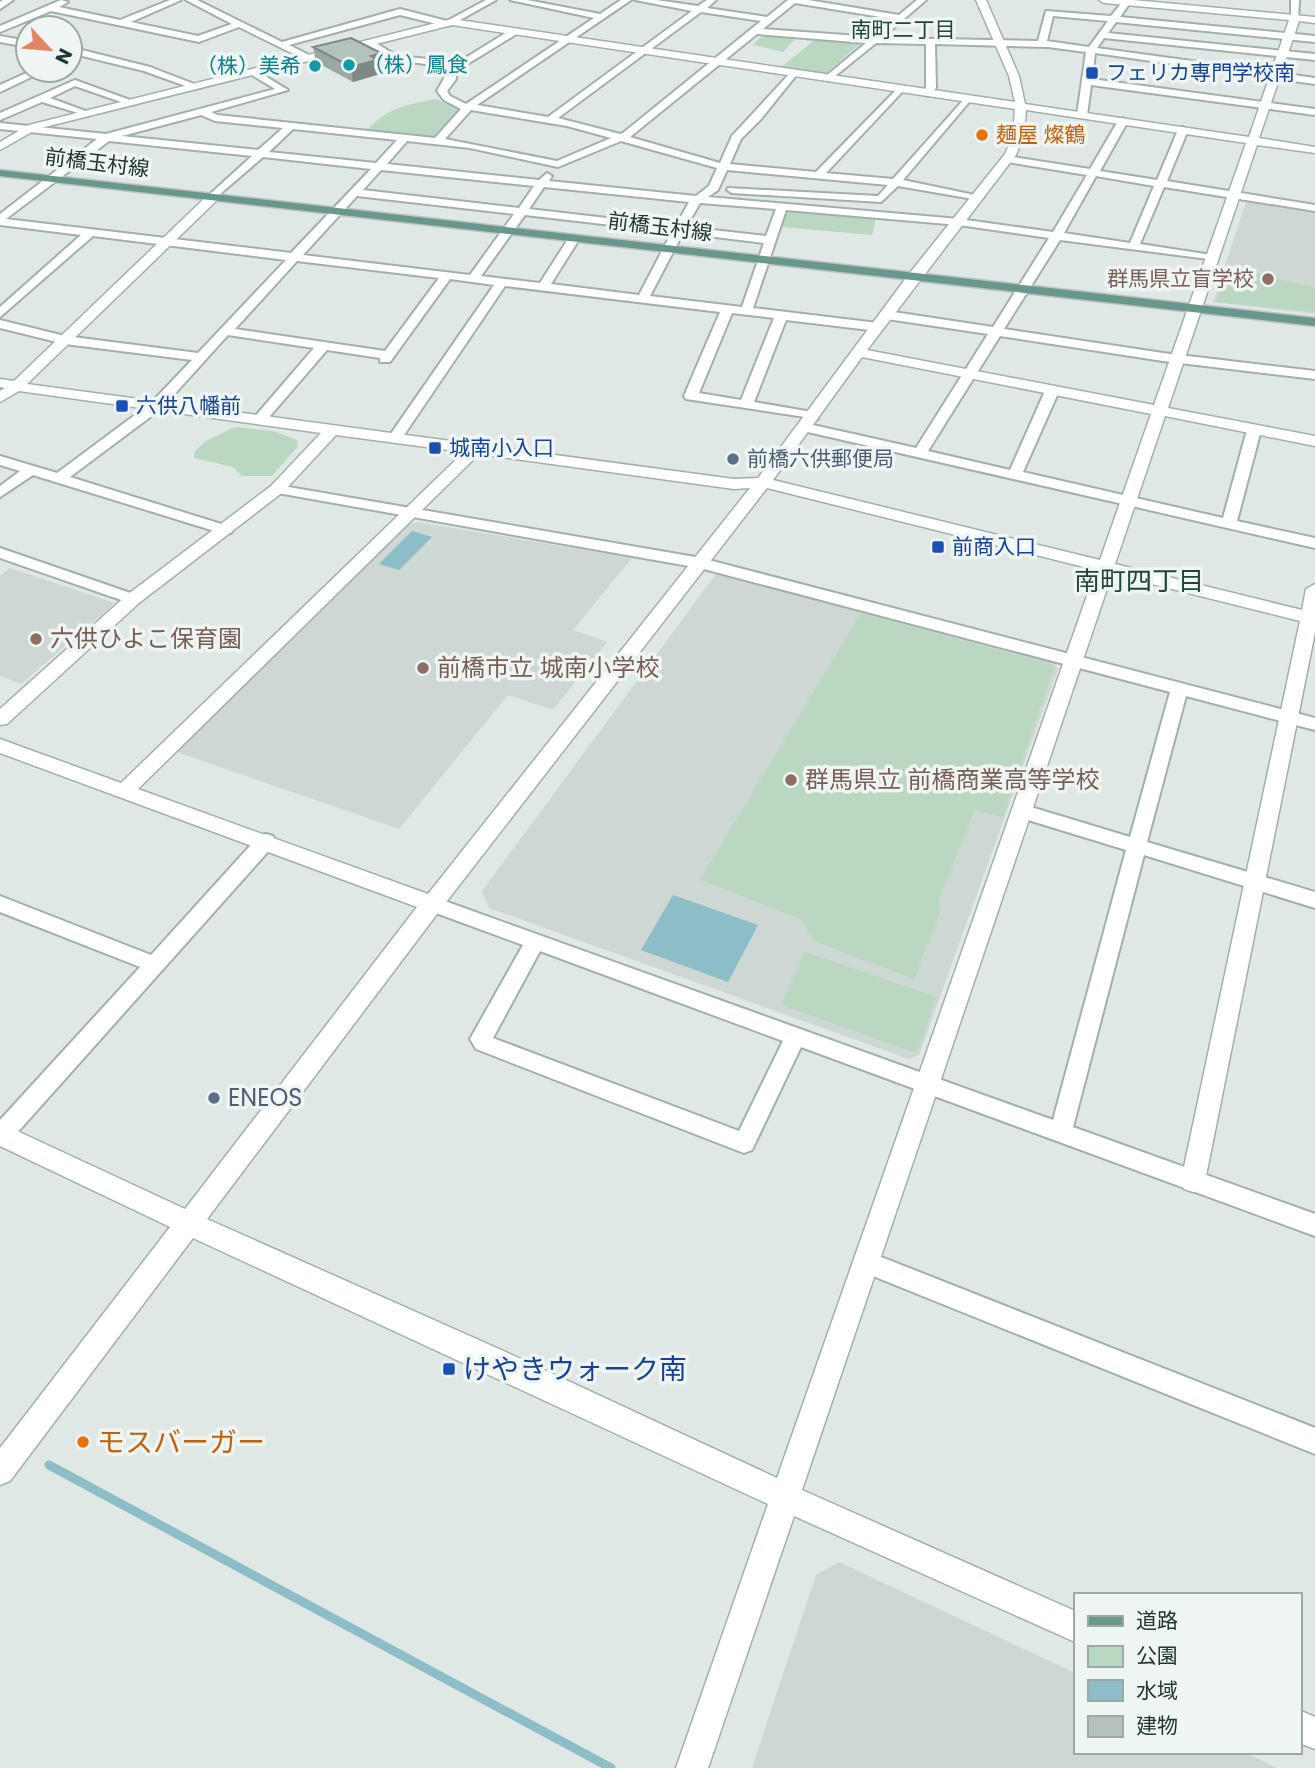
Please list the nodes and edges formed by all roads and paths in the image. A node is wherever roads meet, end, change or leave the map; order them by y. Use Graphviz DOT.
graph roads {
  1 [pos="9,0"];
  2 [pos="69,0"];
  3 [pos="177,0"];
  4 [pos="190,0"];
  5 [pos="492,0"];
  6 [pos="514,0"];
  7 [pos="627,0"];
  8 [pos="639,0"];
  9 [pos="712,0"];
  10 [pos="793,0"];
  11 [pos="922,0"];
  12 [pos="981,0"];
  13 [pos="1104,0"];
  14 [pos="1295,0"];
  15 [pos="1127,1"];
  16 [pos="0,6"];
  17 [pos="51,8"];
  18 [pos="700,9"];
  19 [pos="601,17"];
  20 [pos="900,18"];
  21 [pos="1295,18"];
  22 [pos="1113,19"];
  23 [pos="769,20"];
  24 [pos="1315,20"];
  25 [pos="124,22"];
  26 [pos="448,23"];
  27 [pos="240,24"];
  28 [pos="0,29"];
  29 [pos="515,31"];
  30 [pos="756,31"];
  31 [pos="1102,35"];
  32 [pos="1289,37"];
  33 [pos="569,39"];
  34 [pos="1315,39"];
  35 [pos="873,41"];
  36 [pos="368,42"];
  37 [pos="930,42"];
  38 [pos="1000,43"];
  39 [pos="1042,44"];
  40 [pos="281,45"];
  41 [pos="645,50"];
  42 [pos="1091,50"];
  43 [pos="84,53"];
  44 [pos="1283,54"];
  45 [pos="1315,57"];
  46 [pos="308,58"];
  47 [pos="718,61"];
  48 [pos="450,70"];
  49 [pos="255,72"];
  50 [pos="793,73"];
  51 [pos="1275,75"];
  52 [pos="1169,76"];
  53 [pos="829,78"];
  54 [pos="1315,80"];
  55 [pos="1086,81"];
  56 [pos="197,87"];
  57 [pos="900,89"];
  58 [pos="928,93"];
  59 [pos="41,98"];
  60 [pos="967,99"];
  61 [pos="133,103"];
  62 [pos="1265,105"];
  63 [pos="1022,106"];
  64 [pos="468,107"];
  65 [pos="203,112"];
  66 [pos="1315,112"];
  67 [pos="85,114"];
  68 [pos="1082,115"];
  69 [pos="0,117"];
  70 [pos="551,119"];
  71 [pos="1122,121"];
  72 [pos="0,125"];
  73 [pos="290,126"];
  74 [pos="29,128"];
  75 [pos="1183,130"];
  76 [pos="107,137"];
  77 [pos="405,138"];
  78 [pos="623,138"];
  79 [pos="439,141"];
  80 [pos="1252,141"];
  81 [pos="0,147"];
  82 [pos="1315,150"];
  83 [pos="262,153"];
  84 [pos="1007,159"];
  85 [pos="377,165"];
  86 [pos="555,165"];
  87 [pos="724,167"];
  88 [pos="1093,172"];
  89 [pos="0,173"];
  90 [pos="820,176"];
  91 [pos="52,179"];
  92 [pos="895,182"];
  93 [pos="542,183"];
  94 [pos="1161,183"];
  95 [pos="714,188"];
  96 [pos="353,192"];
  97 [pos="1234,195"];
  98 [pos="979,197"];
  99 [pos="212,198"];
  100 [pos="696,200"];
  101 [pos="782,207"];
  102 [pos="1315,208"];
  103 [pos="522,211"];
  104 [pos="334,212"];
  105 [pos="0,220"];
  106 [pos="959,222"];
  107 [pos="678,229"];
  108 [pos="509,231"];
  109 [pos="90,233"];
  110 [pos="1057,235"];
  111 [pos="574,238"];
  112 [pos="772,240"];
  113 [pos="165,242"];
  114 [pos="1134,246"];
  115 [pos="668,249"];
  116 [pos="293,257"];
  117 [pos="1212,258"];
  118 [pos="764,261"];
  119 [pos="447,275"];
  120 [pos="914,277"];
  121 [pos="474,278"];
  122 [pos="502,281"];
  123 [pos="544,286"];
  124 [pos="1023,289"];
  125 [pos="643,298"];
  126 [pos="728,307"];
  127 [pos="747,309"];
  128 [pos="1194,309"];
  129 [pos="0,313"];
  130 [pos="782,314"];
  131 [pos="883,321"];
  132 [pos="1315,322"];
  133 [pos="0,324"];
  134 [pos="224,331"];
  135 [pos="995,332"];
  136 [pos="65,340"];
  137 [pos="323,346"];
  138 [pos="860,353"];
  139 [pos="200,357"];
  140 [pos="1177,359"];
  141 [pos="971,375"];
  142 [pos="1315,375"];
  143 [pos="0,383"];
  144 [pos="16,387"];
  145 [pos="1052,391"];
  146 [pos="0,398"];
  147 [pos="746,405"];
  148 [pos="156,406"];
  149 [pos="1159,412"];
  150 [pos="260,419"];
  151 [pos="808,421"];
  152 [pos="331,430"];
  153 [pos="1254,430"];
  154 [pos="395,438"];
  155 [pos="1315,441"];
  156 [pos="475,449"];
  157 [pos="920,453"];
  158 [pos="0,460"];
  159 [pos="31,469"];
  160 [pos="1015,475"];
  161 [pos="60,478"];
  162 [pos="759,487"];
  163 [pos="277,489"];
  164 [pos="0,493"];
  165 [pos="1128,501"];
  166 [pos="411,514"];
  167 [pos="1229,524"];
  168 [pos="226,530"];
  169 [pos="1315,543"];
  170 [pos="0,554"];
  171 [pos="701,563"];
  172 [pos="1104,572"];
  173 [pos="1315,589"];
  174 [pos="133,599"];
  175 [pos="1311,624"];
  176 [pos="1073,660"];
  177 [pos="1179,689"];
  178 [pos="1290,717"];
  179 [pos="0,719"];
  180 [pos="1315,724"];
  181 [pos="0,746"];
  182 [pos="124,791"];
  183 [pos="1021,811"];
  184 [pos="266,841"];
  185 [pos="1137,846"];
  186 [pos="1256,883"];
  187 [pos="1315,900"];
  188 [pos="0,904"];
  189 [pos="432,904"];
  190 [pos="534,943"];
  191 [pos="156,965"];
  192 [pos="796,1035"];
  193 [pos="927,1084"];
  194 [pos="1060,1133"];
  195 [pos="1,1135"];
  196 [pos="1193,1181"];
  197 [pos="188,1223"];
  198 [pos="1315,1225"];
  199 [pos="866,1262"];
  200 [pos="1315,1441"];
  201 [pos="2,1465"];
  202 [pos="785,1497"];
  203 [pos="1074,1626"];
  204 [pos="692,1768"];
  1 -- 16 [label="street"];
  2 -- 17 [label="street"];
  3 -- 25 [label="street"];
  4 -- 27 [label="street"];
  5 -- 26 [label="street"];
  6 -- 19 [label="street"];
  7 -- 19 [label="street"];
  8 -- 18 [label="street"];
  9 -- 18 [label="street"];
  10 -- 20 [label="street"];
  10 -- 23 [label="street"];
  11 -- 20 [label="street"];
  12 -- 38 [label="street"];
  13 -- 15 [label="street"];
  14 -- 21 [label="street"];
  15 -- 21 [label="street"];
  15 -- 22 [label="street"];
  17 -- 25 [label="street"];
  17 -- 28 [label="street"];
  18 -- 23 [label="street"];
  18 -- 41 [label="street"];
  19 -- 33 [label="street"];
  20 -- 35 [label="street"];
  21 -- 24 [label="street"];
  21 -- 32 [label="street"];
  22 -- 31 [label="street"];
  22 -- 32 [label="street"];
  22 -- 39 [label="street"];
  23 -- 30 [label="street"];
  25 -- 27 [label="street"];
  26 -- 29 [label="street"];
  26 -- 36 [label="street"];
  26 -- 40 [label="street"];
  27 -- 40 [label="street"];
  29 -- 33 [label="street"];
  29 -- 48 [label="street"];
  30 -- 35 [label="street"];
  30 -- 47 [label="street"];
  31 -- 42 [label="street"];
  31 -- 44 [label="street"];
  32 -- 34 [label="street"];
  32 -- 44 [label="street"];
  33 -- 41 [label="street"];
  33 -- 64 [label="street"];
  35 -- 37 [label="street"];
  35 -- 53 [label="street"];
  36 -- 46 [label="street"];
  36 -- 48 [label="street"];
  37 -- 38 [label="street"];
  37 -- 58 [label="street"];
  38 -- 39 [label="street"];
  38 -- 63 [label="street"];
  39 -- 42 [label="street"];
  40 -- 46 [label="street"];
  41 -- 47 [label="street"];
  41 -- 70 [label="street"];
  42 -- 52 [label="street"];
  42 -- 55 [label="street"];
  43 -- 56 [label="street"];
  44 -- 45 [label="street"];
  44 -- 51 [label="street"];
  46 -- 49 [label="street"];
  47 -- 50 [label="street"];
  47 -- 78 [label="street"];
  48 -- 64 [label="street"];
  49 -- 56 [label="street"];
  49 -- 65 [label="street"];
  50 -- 53 [label="street"];
  50 -- 87 [label="street"];
  51 -- 52 [label="street"];
  51 -- 54 [label="street"];
  51 -- 62 [label="street"];
  52 -- 55 [label="street"];
  52 -- 62 [label="street"];
  53 -- 57 [label="street"];
  55 -- 68 [label="street"];
  56 -- 61 [label="street"];
  57 -- 58 [label="street"];
  57 -- 90 [label="street"];
  58 -- 60 [label="street"];
  59 -- 61 [label="street"];
  59 -- 67 [label="street"];
  59 -- 69 [label="street"];
  60 -- 63 [label="street"];
  60 -- 92 [label="street"];
  61 -- 67 [label="street"];
  62 -- 66 [label="street"];
  62 -- 80 [label="street"];
  63 -- 68 [label="street"];
  63 -- 84 [label="street"];
  64 -- 70 [label="street"];
  64 -- 79 [label="street"];
  65 -- 73 [label="street"];
  65 -- 76 [label="street"];
  67 -- 74 [label="street"];
  68 -- 71 [label="street"];
  70 -- 78 [label="street"];
  71 -- 75 [label="street"];
  71 -- 88 [label="street"];
  72 -- 74 [label="street"];
  73 -- 77 [label="street"];
  73 -- 83 [label="street"];
  74 -- 76 [label="street"];
  74 -- 81 [label="street"];
  75 -- 80 [label="street"];
  75 -- 94 [label="street"];
  76 -- 83 [label="street"];
  76 -- 91 [label="street"];
  77 -- 79 [label="street"];
  77 -- 85 [label="street"];
  78 -- 86 [label="street"];
  78 -- 87 [label="street"];
  79 -- 86 [label="street"];
  80 -- 82 [label="street"];
  80 -- 97 [label="street"];
  83 -- 85 [label="street"];
  83 -- 99 [label="street"];
  84 -- 88 [label="street"];
  84 -- 98 [label="street"];
  85 -- 93 [label="street"];
  85 -- 96 [label="street"];
  86 -- 93 [label="street"];
  87 -- 90 [label="street"];
  87 -- 95 [label="street"];
  88 -- 94 [label="street"];
  88 -- 110 [label="street"];
  89 -- 91 [label="main road, 前橋玉村線"];
  90 -- 92 [label="street"];
  91 -- 99 [label="main road, 前橋玉村線"];
  91 -- 105 [label="street"];
  92 -- 95 [label="street"];
  92 -- 98 [label="street"];
  93 -- 100 [label="street"];
  93 -- 103 [label="street"];
  94 -- 97 [label="street"];
  94 -- 114 [label="street"];
  95 -- 100 [label="street"];
  96 -- 103 [label="street"];
  96 -- 104 [label="street"];
  97 -- 102 [label="street"];
  97 -- 117 [label="street"];
  98 -- 106 [label="street"];
  99 -- 104 [label="main road, 前橋玉村線"];
  99 -- 113 [label="street"];
  100 -- 101 [label="street"];
  100 -- 107 [label="street"];
  101 -- 106 [label="street"];
  101 -- 112 [label="street"];
  103 -- 107 [label="street"];
  103 -- 108 [label="street"];
  104 -- 108 [label="main road, 前橋玉村線"];
  104 -- 116 [label="street"];
  105 -- 109 [label="street"];
  106 -- 110 [label="street"];
  106 -- 120 [label="street"];
  107 -- 112 [label="street"];
  107 -- 115 [label="street"];
  108 -- 111 [label="main road, 前橋玉村線"];
  108 -- 121 [label="street"];
  109 -- 113 [label="street"];
  109 -- 129 [label="street"];
  110 -- 114 [label="street"];
  110 -- 124 [label="street"];
  111 -- 115 [label="main road, 前橋玉村線"];
  111 -- 123 [label="street"];
  112 -- 118 [label="street"];
  113 -- 116 [label="street"];
  113 -- 136 [label="street"];
  114 -- 117 [label="street"];
  115 -- 118 [label="main road, 前橋玉村線"];
  115 -- 125 [label="street"];
  116 -- 119 [label="street"];
  116 -- 134 [label="street"];
  117 -- 128 [label="street"];
  118 -- 120 [label="main road, 前橋玉村線"];
  118 -- 127 [label="street"];
  119 -- 121 [label="street"];
  119 -- 137 [label="street"];
  120 -- 124 [label="main road, 前橋玉村線"];
  120 -- 131 [label="street"];
  121 -- 122 [label="street"];
  122 -- 123 [label="street"];
  122 -- 154 [label="street"];
  123 -- 125 [label="street"];
  124 -- 128 [label="main road, 前橋玉村線"];
  124 -- 135 [label="street"];
  125 -- 126 [label="street"];
  126 -- 127 [label="street"];
  126 -- 147 [label="street"];
  127 -- 130 [label="street"];
  128 -- 132 [label="main road, 前橋玉村線"];
  128 -- 140 [label="street"];
  130 -- 131 [label="street"];
  130 -- 147 [label="street"];
  131 -- 135 [label="street"];
  131 -- 138 [label="street"];
  133 -- 136 [label="street"];
  134 -- 137 [label="street"];
  134 -- 139 [label="street"];
  135 -- 140 [label="street"];
  135 -- 141 [label="street"];
  136 -- 139 [label="street"];
  136 -- 144 [label="street"];
  137 -- 150 [label="street"];
  138 -- 141 [label="street"];
  138 -- 151 [label="street"];
  139 -- 148 [label="street"];
  140 -- 142 [label="street"];
  140 -- 149 [label="street"];
  141 -- 145 [label="street"];
  141 -- 157 [label="street"];
  143 -- 144 [label="street"];
  144 -- 146 [label="street"];
  144 -- 148 [label="street"];
  145 -- 149 [label="street"];
  145 -- 160 [label="street"];
  147 -- 151 [label="street"];
  148 -- 150 [label="street"];
  148 -- 161 [label="street"];
  149 -- 153 [label="street"];
  149 -- 165 [label="street"];
  150 -- 152 [label="street"];
  151 -- 157 [label="street"];
  151 -- 162 [label="street"];
  152 -- 154 [label="street"];
  152 -- 163 [label="street"];
  153 -- 155 [label="street"];
  153 -- 167 [label="street"];
  154 -- 156 [label="street"];
  156 -- 162 [label="street"];
  156 -- 166 [label="street"];
  157 -- 160 [label="street"];
  158 -- 159 [label="street"];
  159 -- 161 [label="street"];
  159 -- 164 [label="street"];
  160 -- 165 [label="street"];
  161 -- 168 [label="street"];
  162 -- 171 [label="street"];
  162 -- 172 [label="street"];
  163 -- 166 [label="street"];
  163 -- 168 [label="street"];
  165 -- 167 [label="street"];
  165 -- 172 [label="street"];
  166 -- 171 [label="street"];
  166 -- 182 [label="street"];
  167 -- 169 [label="street"];
  168 -- 174 [label="street"];
  170 -- 174 [label="street"];
  171 -- 176 [label="street"];
  171 -- 189 [label="street"];
  172 -- 175 [label="street"];
  172 -- 176 [label="street"];
  173 -- 175 [label="street"];
  174 -- 179 [label="street"];
  175 -- 178 [label="street"];
  176 -- 177 [label="street"];
  176 -- 183 [label="street"];
  177 -- 178 [label="street"];
  177 -- 185 [label="street"];
  178 -- 180 [label="street"];
  178 -- 186 [label="street"];
  181 -- 182 [label="street"];
  182 -- 184 [label="street"];
  183 -- 185 [label="street"];
  183 -- 193 [label="street"];
  184 -- 189 [label="street"];
  184 -- 191 [label="street"];
  185 -- 186 [label="street"];
  185 -- 194 [label="street"];
  186 -- 187 [label="street"];
  186 -- 196 [label="street"];
  188 -- 191 [label="street"];
  189 -- 190 [label="street"];
  189 -- 197 [label="street"];
  190 -- 192 [label="street"];
  190 -- 192 [label="street"];
  191 -- 195 [label="street"];
  192 -- 193 [label="street"];
  193 -- 194 [label="street"];
  193 -- 199 [label="street"];
  194 -- 196 [label="street"];
  195 -- 197 [label="street"];
  196 -- 198 [label="street"];
  197 -- 201 [label="street"];
  197 -- 202 [label="street"];
  199 -- 200 [label="street"];
  199 -- 202 [label="street"];
  202 -- 203 [label="street"];
  202 -- 204 [label="street"];
}
